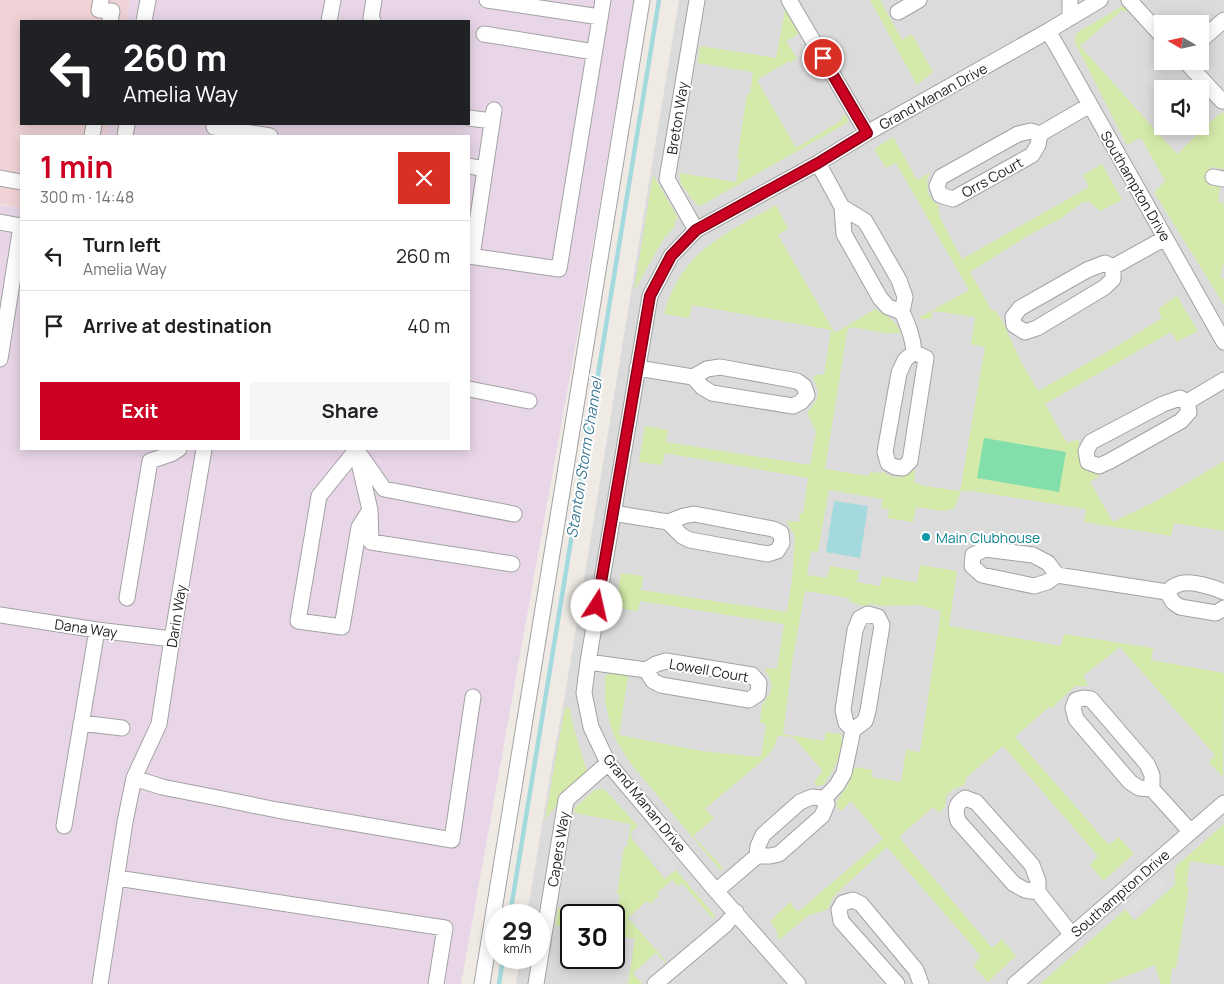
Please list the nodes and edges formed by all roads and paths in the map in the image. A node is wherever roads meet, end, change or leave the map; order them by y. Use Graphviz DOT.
graph roads {
  1 [pos="101,0"];
  2 [pos="148,0"];
  3 [pos="333,0"];
  4 [pos="374,0"];
  5 [pos="487,0"];
  6 [pos="603,0"];
  7 [pos="642,0"];
  8 [pos="697,0"];
  9 [pos="790,0"];
  10 [pos="919,0"];
  11 [pos="1070,0"];
  12 [pos="1100,0"];
  13 [pos="1130,0"];
  14 [pos="898,12"];
  15 [pos="600,17"];
  16 [pos="1070,18"];
  17 [pos="110,20"];
  18 [pos="144,20"];
  19 [pos="330,20"];
  20 [pos="372,20"];
  21 [pos="1224,20"];
  22 [pos="1154,27"];
  23 [pos="1048,31"];
  24 [pos="484,34"];
  25 [pos="1209,34"];
  26 [pos="594,52"];
  27 [pos="1194,70"];
  28 [pos="1222,100"];
  29 [pos="1090,104"];
  30 [pos="470,118"];
  31 [pos="214,129"];
  32 [pos="867,133"];
  33 [pos="1040,134"];
  34 [pos="262,135"];
  35 [pos="818,163"];
  36 [pos="470,166"];
  37 [pos="485,168"];
  38 [pos="0,178"];
  39 [pos="20,182"];
  40 [pos="842,207"];
  41 [pos="0,222"];
  42 [pos="20,226"];
  43 [pos="696,230"];
  44 [pos="20,232"];
  45 [pos="1165,238"];
  46 [pos="471,256"];
  47 [pos="1113,267"];
  48 [pos="902,312"];
  49 [pos="1224,342"];
  50 [pos="914,352"];
  51 [pos="0,359"];
  52 [pos="637,368"];
  53 [pos="694,377"];
  54 [pos="1224,380"];
  55 [pos="470,389"];
  56 [pos="529,401"];
  57 [pos="1187,402"];
  58 [pos="177,450"];
  59 [pos="204,450"];
  60 [pos="354,450"];
  61 [pos="355,450"];
  62 [pos="356,450"];
  63 [pos="370,510"];
  64 [pos="613,513"];
  65 [pos="514,514"];
  66 [pos="668,522"];
  67 [pos="512,564"];
  68 [pos="1057,576"];
  69 [pos="1167,592"];
  70 [pos="1224,592"];
  71 [pos="127,598"];
  72 [pos="1224,608"];
  73 [pos="0,615"];
  74 [pos="97,630"];
  75 [pos="172,639"];
  76 [pos="588,662"];
  77 [pos="646,670"];
  78 [pos="473,697"];
  79 [pos="81,723"];
  80 [pos="122,728"];
  81 [pos="853,730"];
  82 [pos="608,763"];
  83 [pos="134,778"];
  84 [pos="1152,789"];
  85 [pos="823,800"];
  86 [pos="1224,803"];
  87 [pos="64,826"];
  88 [pos="1190,831"];
  89 [pos="756,856"];
  90 [pos="117,878"];
  91 [pos="716,891"];
  92 [pos="1038,892"];
  93 [pos="736,912"];
  94 [pos="1072,935"];
  95 [pos="100,984"];
  96 [pos="436,984"];
  97 [pos="482,984"];
  98 [pos="536,984"];
  99 [pos="655,984"];
  100 [pos="798,984"];
  101 [pos="897,984"];
  102 [pos="921,984"];
  103 [pos="1015,984"];
  1 -- 17 [label="street"];
  2 -- 18 [label="street"];
  3 -- 19 [label="street"];
  4 -- 20 [label="street"];
  5 -- 15 [label="street"];
  6 -- 15 [label="street"];
  7 -- 97 [label="street"];
  8 -- 43 [label="street, Breton Way"];
  9 -- 32 [label="street"];
  10 -- 14 [label="street"];
  11 -- 16 [label="street"];
  12 -- 16 [label="street, Grand Manan Drive"];
  13 -- 22 [label="street"];
  15 -- 26 [label="street"];
  16 -- 23 [label="street, Grand Manan Drive"];
  21 -- 25 [label="street"];
  23 -- 29 [label="street, Southampton Drive"];
  23 -- 32 [label="street, Grand Manan Drive"];
  24 -- 26 [label="street"];
  26 -- 46 [label="street"];
  27 -- 28 [label="street"];
  29 -- 33 [label="street, Orrs Court"];
  29 -- 45 [label="street, Southampton Drive"];
  30 -- 37 [label="street"];
  31 -- 34 [label="street"];
  32 -- 35 [label="street, Grand Manan Drive"];
  33 -- 33 [label="street, Orrs Court"];
  35 -- 40 [label="street"];
  35 -- 43 [label="street, Grand Manan Drive"];
  36 -- 37 [label="street"];
  37 -- 46 [label="street"];
  38 -- 39 [label="street"];
  40 -- 48 [label="street"];
  40 -- 48 [label="street"];
  41 -- 42 [label="street"];
  43 -- 52 [label="street, Grand Manan Drive"];
  44 -- 51 [label="street"];
  45 -- 47 [label="street"];
  45 -- 49 [label="street, Southampton Drive"];
  47 -- 47 [label="street"];
  48 -- 50 [label="street"];
  50 -- 50 [label="street"];
  52 -- 53 [label="street"];
  52 -- 64 [label="street, Grand Manan Drive"];
  53 -- 53 [label="street"];
  54 -- 57 [label="street"];
  55 -- 56 [label="street"];
  57 -- 57 [label="street"];
  58 -- 71 [label="street"];
  59 -- 75 [label="street, Darin Way"];
  60 -- 63 [label="street"];
  61 -- 63 [label="street"];
  62 -- 65 [label="street"];
  63 -- 67 [label="street"];
  64 -- 66 [label="street"];
  64 -- 76 [label="street, Grand Manan Drive"];
  66 -- 66 [label="street"];
  68 -- 68 [label="street"];
  68 -- 69 [label="street"];
  69 -- 70 [label="street"];
  69 -- 72 [label="street"];
  73 -- 74 [label="street, Dana Way"];
  74 -- 75 [label="street, Dana Way"];
  74 -- 79 [label="street"];
  75 -- 83 [label="street, Darin Way"];
  76 -- 77 [label="street, Lowell Court"];
  76 -- 82 [label="street, Grand Manan Drive"];
  77 -- 77 [label="street, Lowell Court"];
  78 -- 83 [label="street"];
  79 -- 80 [label="street"];
  79 -- 87 [label="street"];
  81 -- 81 [label="street"];
  81 -- 85 [label="street"];
  82 -- 91 [label="street, Grand Manan Drive"];
  82 -- 98 [label="street, Capers Way"];
  83 -- 90 [label="street, Darin Way"];
  84 -- 84 [label="street"];
  84 -- 88 [label="street"];
  85 -- 89 [label="street"];
  85 -- 89 [label="street"];
  86 -- 88 [label="street, Southampton Drive"];
  88 -- 94 [label="street, Southampton Drive"];
  89 -- 91 [label="street"];
  90 -- 95 [label="street, Darin Way"];
  90 -- 96 [label="street"];
  91 -- 93 [label="street, Grand Manan Drive"];
  92 -- 92 [label="street"];
  92 -- 94 [label="street"];
  93 -- 99 [label="street"];
  93 -- 100 [label="street, Grand Manan Drive"];
  94 -- 103 [label="street, Southampton Drive"];
  101 -- 102 [label="street"];
}
